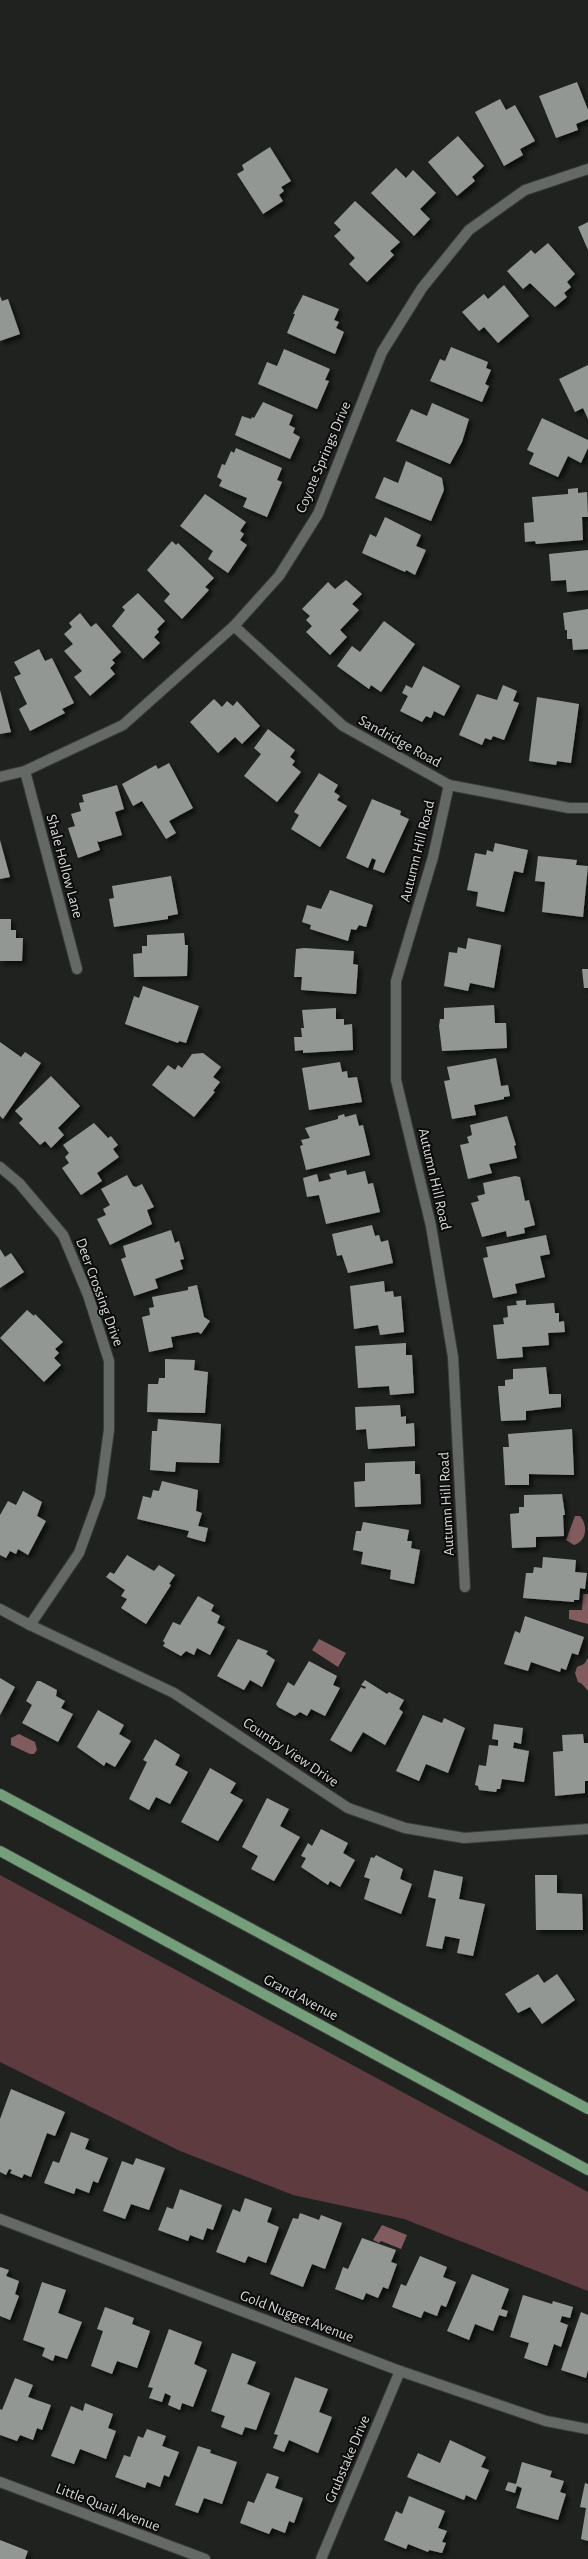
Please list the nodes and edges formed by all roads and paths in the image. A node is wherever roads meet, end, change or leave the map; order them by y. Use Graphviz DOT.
graph roads {
  1 [pos="588,168"];
  2 [pos="234,626"];
  3 [pos="25,771"];
  4 [pos="0,777"];
  5 [pos="449,785"];
  6 [pos="588,808"];
  7 [pos="77,969"];
  8 [pos="0,1167"];
  9 [pos="465,1587"];
  10 [pos="0,1609"];
  11 [pos="30,1625"];
  12 [pos="0,1794"];
  13 [pos="588,1829"];
  14 [pos="0,1851"];
  15 [pos="588,2109"];
  16 [pos="588,2170"];
  17 [pos="0,2219"];
  18 [pos="400,2371"];
  19 [pos="588,2429"];
  20 [pos="0,2482"];
  21 [pos="204,2559"];
  22 [pos="321,2559"];
  1 -- 2 [label="street, Coyote Springs Drive"];
  2 -- 3 [label="street, Coyote Springs Drive"];
  2 -- 5 [label="street, Sandridge Road"];
  3 -- 4 [label="street, Coyote Springs Drive"];
  3 -- 7 [label="street, Shale Hollow Lane"];
  5 -- 6 [label="street, Sandridge Road"];
  5 -- 9 [label="street, Autumn Hill Road"];
  8 -- 11 [label="street, Deer Crossing Drive"];
  10 -- 11 [label="street, Country View Drive"];
  11 -- 13 [label="street, Country View Drive"];
  12 -- 15 [label="main road"];
  14 -- 16 [label="main road, Grand Avenue"];
  17 -- 18 [label="street, Gold Nugget Avenue"];
  18 -- 19 [label="street, Gold Nugget Avenue"];
  18 -- 22 [label="street, Grubstake Drive"];
  20 -- 21 [label="street, Little Quail Avenue"];
}
